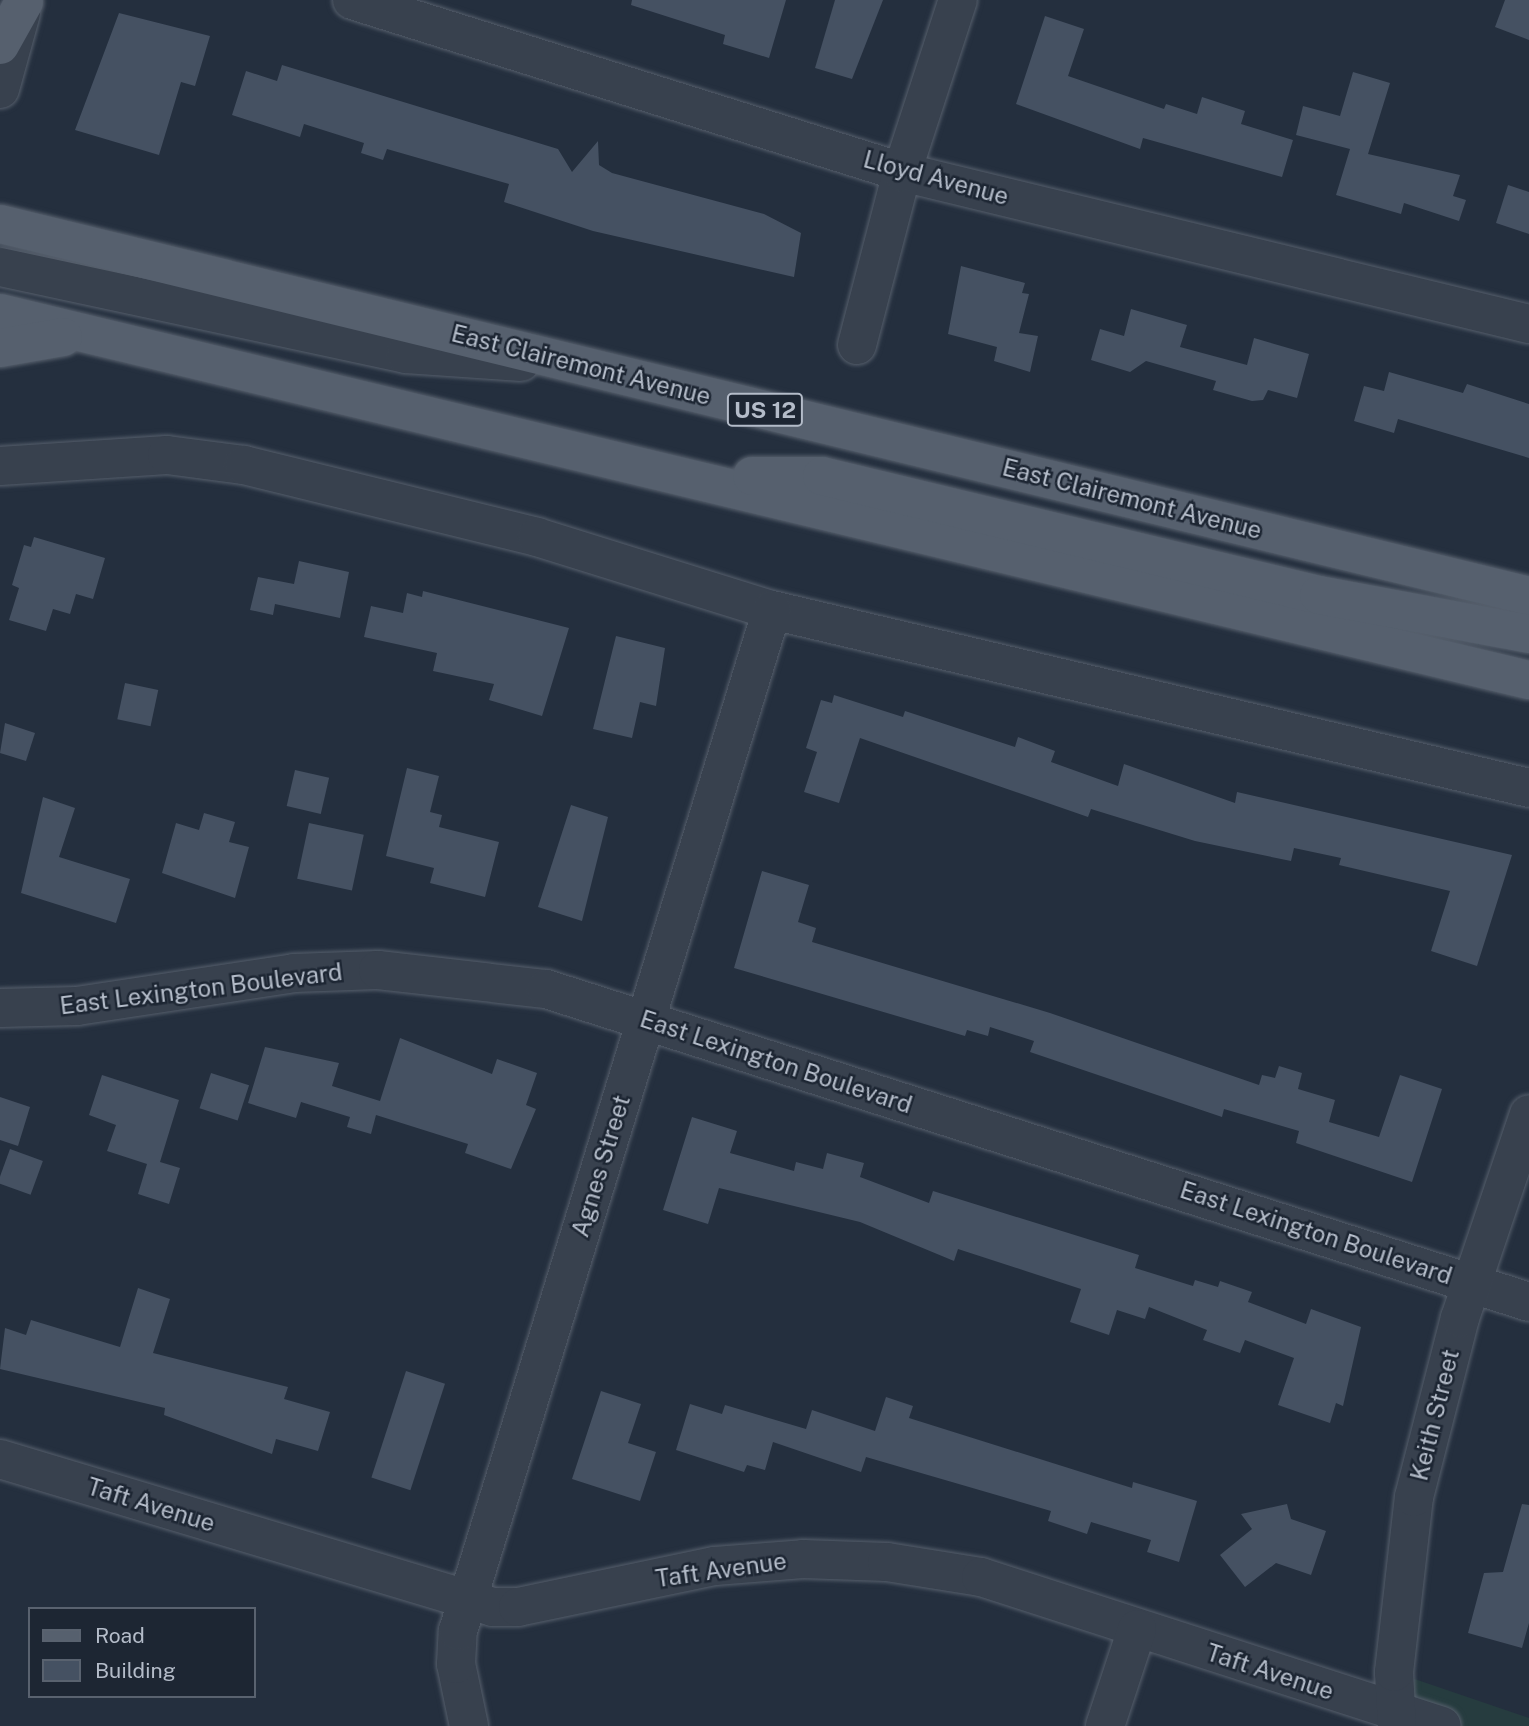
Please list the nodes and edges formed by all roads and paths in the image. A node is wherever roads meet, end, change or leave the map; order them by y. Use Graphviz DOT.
graph roads {
  1 [pos="352,0"];
  2 [pos="958,0"];
  3 [pos="23,1"];
  4 [pos="0,45"];
  5 [pos="0,89"];
  6 [pos="902,172"];
  7 [pos="0,223"];
  8 [pos="0,267"];
  9 [pos="0,313"];
  10 [pos="1529,324"];
  11 [pos="103,337"];
  12 [pos="858,345"];
  13 [pos="0,348"];
  14 [pos="589,367"];
  15 [pos="0,466"];
  16 [pos="690,476"];
  17 [pos="1529,596"];
  18 [pos="772,610"];
  19 [pos="1529,634"];
  20 [pos="1529,681"];
  21 [pos="1529,788"];
  22 [pos="0,1008"];
  23 [pos="646,1020"];
  24 [pos="1529,1114"];
  25 [pos="1471,1282"];
  26 [pos="1529,1302"];
  27 [pos="0,1459"];
  28 [pos="467,1601"];
  29 [pos="1137,1629"];
  30 [pos="1395,1718"];
  31 [pos="469,1726"];
  32 [pos="1105,1726"];
  33 [pos="1441,1726"];
  1 -- 6 [label="street, Lloyd Avenue"];
  2 -- 6 [label="street"];
  3 -- 4 [label="main road"];
  3 -- 5 [label="street"];
  6 -- 10 [label="street, Lloyd Avenue"];
  6 -- 12 [label="street"];
  7 -- 14 [label="main road, East Clairemont Avenue / US 12"];
  8 -- 14 [label="street"];
  9 -- 11 [label="main road"];
  11 -- 13 [label="main road"];
  11 -- 16 [label="main road"];
  14 -- 17 [label="main road, East Clairemont Avenue / US 12"];
  15 -- 18 [label="street"];
  16 -- 19 [label="main road"];
  16 -- 20 [label="main road"];
  18 -- 21 [label="street"];
  18 -- 23 [label="street, Agnes Street"];
  22 -- 23 [label="street, East Lexington Boulevard"];
  23 -- 25 [label="street, East Lexington Boulevard"];
  23 -- 28 [label="street, Agnes Street"];
  24 -- 25 [label="street, Keith Street"];
  25 -- 26 [label="street, East Lexington Boulevard"];
  25 -- 30 [label="street, Keith Street"];
  27 -- 28 [label="street, Taft Avenue"];
  28 -- 29 [label="street, Taft Avenue"];
  28 -- 31 [label="street, Agnes Street"];
  29 -- 30 [label="street, Taft Avenue"];
  29 -- 32 [label="street"];
  30 -- 33 [label="street, Taft Avenue"];
}
